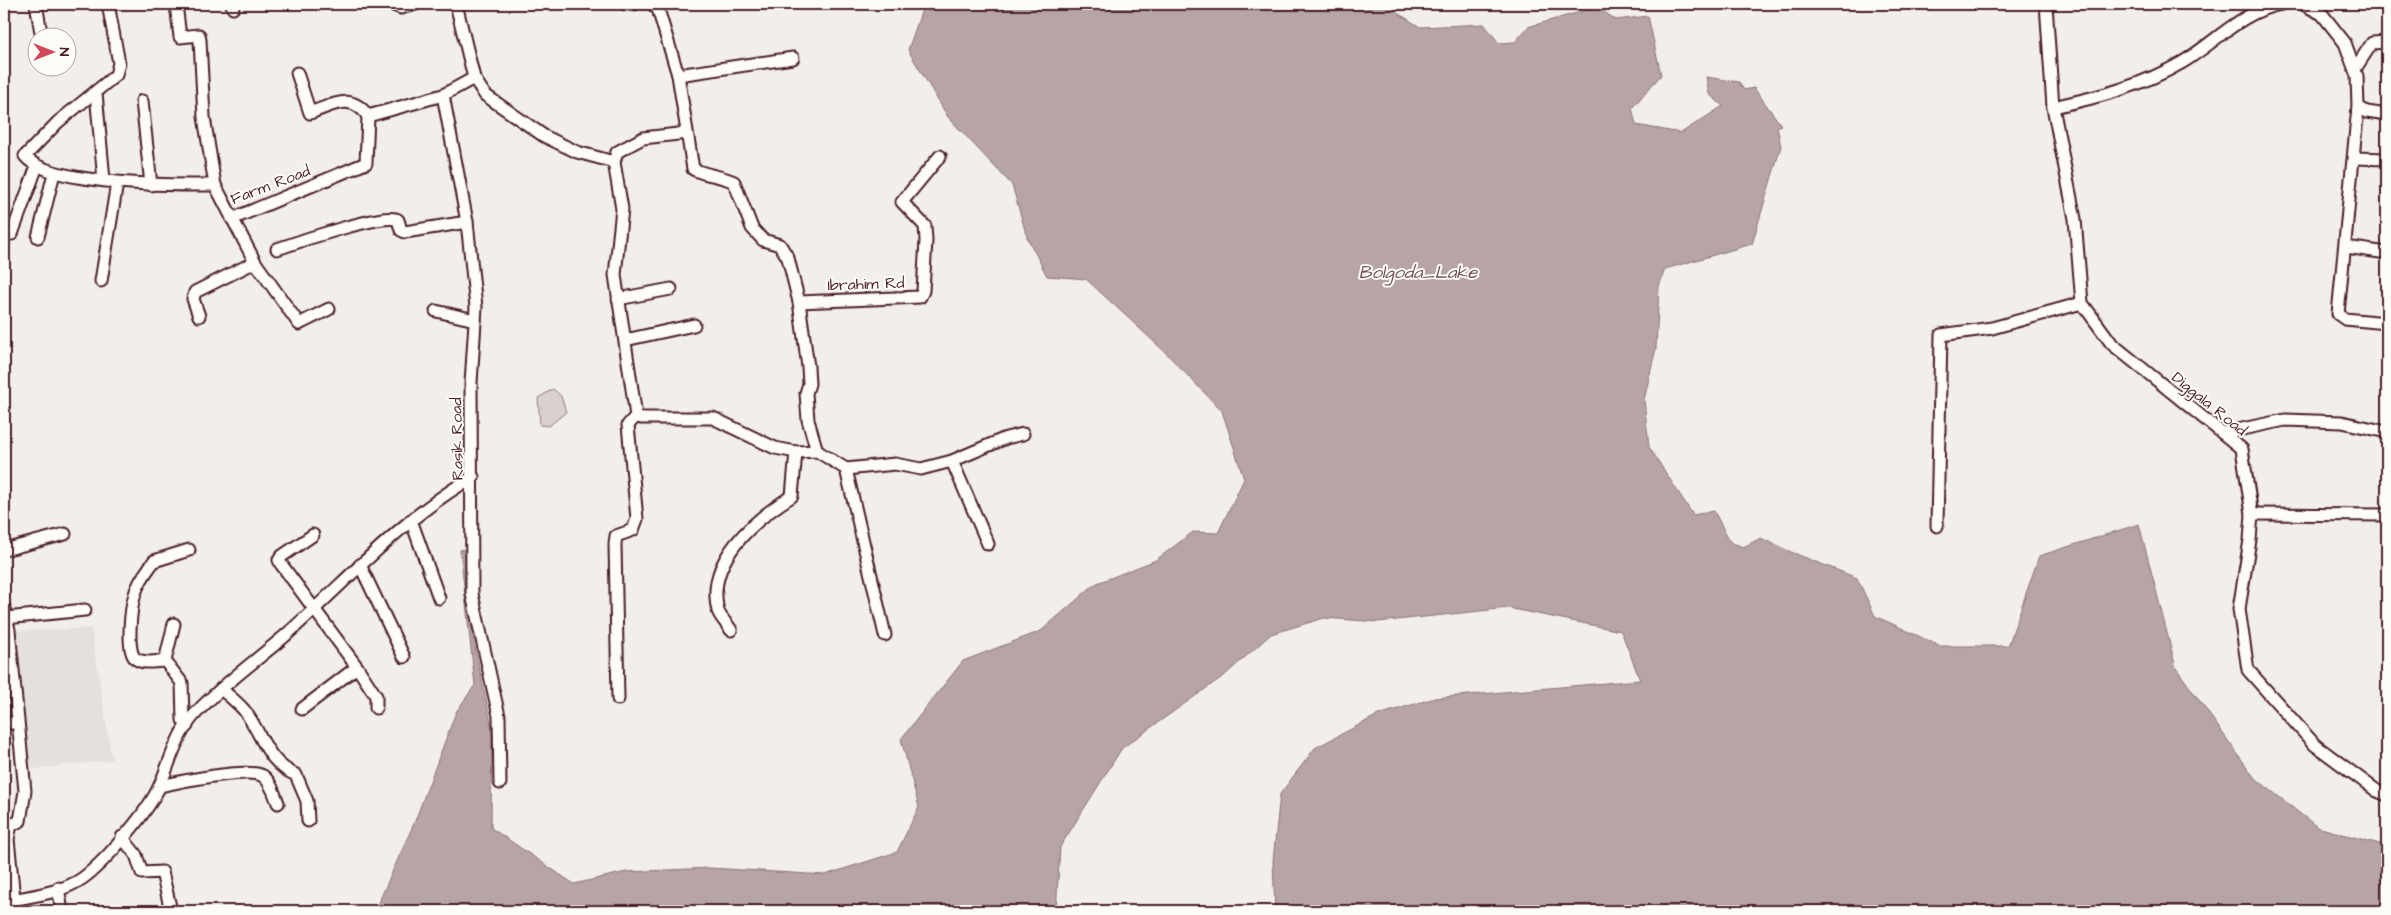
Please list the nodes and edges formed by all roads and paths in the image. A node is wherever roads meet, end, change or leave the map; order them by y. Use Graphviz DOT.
graph roads {
  1 [pos="36,4"];
  2 [pos="108,4"];
  3 [pos="176,4"];
  4 [pos="390,4"];
  5 [pos="416,4"];
  6 [pos="456,4"];
  7 [pos="626,4"];
  8 [pos="634,4"];
  9 [pos="652,4"];
  10 [pos="2046,4"];
  11 [pos="2281,4"];
  12 [pos="2303,4"];
  13 [pos="40,28"];
  14 [pos="2387,42"];
  15 [pos="793,58"];
  16 [pos="2355,69"];
  17 [pos="297,73"];
  18 [pos="678,75"];
  19 [pos="474,78"];
  20 [pos="96,93"];
  21 [pos="443,95"];
  22 [pos="142,100"];
  23 [pos="2054,107"];
  24 [pos="2358,107"];
  25 [pos="2387,115"];
  26 [pos="368,116"];
  27 [pos="687,133"];
  28 [pos="940,156"];
  29 [pos="2354,158"];
  30 [pos="2387,159"];
  31 [pos="614,162"];
  32 [pos="37,166"];
  33 [pos="54,173"];
  34 [pos="104,180"];
  35 [pos="117,183"];
  36 [pos="151,185"];
  37 [pos="215,185"];
  38 [pos="232,220"];
  39 [pos="467,222"];
  40 [pos="12,234"];
  41 [pos="38,237"];
  42 [pos="2346,247"];
  43 [pos="277,248"];
  44 [pos="2387,252"];
  45 [pos="255,262"];
  46 [pos="101,281"];
  47 [pos="671,289"];
  48 [pos="618,299"];
  49 [pos="799,302"];
  50 [pos="2082,303"];
  51 [pos="329,309"];
  52 [pos="436,311"];
  53 [pos="199,316"];
  54 [pos="475,320"];
  55 [pos="2387,323"];
  56 [pos="694,325"];
  57 [pos="625,340"];
  58 [pos="636,416"];
  59 [pos="2387,432"];
  60 [pos="2224,433"];
  61 [pos="1023,434"];
  62 [pos="796,452"];
  63 [pos="817,452"];
  64 [pos="952,461"];
  65 [pos="846,469"];
  66 [pos="473,477"];
  67 [pos="2252,514"];
  68 [pos="2387,515"];
  69 [pos="411,520"];
  70 [pos="1937,526"];
  71 [pos="65,534"];
  72 [pos="313,535"];
  73 [pos="988,544"];
  74 [pos="4,550"];
  75 [pos="189,550"];
  76 [pos="360,564"];
  77 [pos="439,598"];
  78 [pos="315,607"];
  79 [pos="85,610"];
  80 [pos="5,613"];
  81 [pos="174,624"];
  82 [pos="731,630"];
  83 [pos="885,634"];
  84 [pos="404,657"];
  85 [pos="165,661"];
  86 [pos="357,667"];
  87 [pos="221,689"];
  88 [pos="618,699"];
  89 [pos="376,708"];
  90 [pos="302,709"];
  91 [pos="4,723"];
  92 [pos="17,723"];
  93 [pos="187,726"];
  94 [pos="500,783"];
  95 [pos="160,786"];
  96 [pos="2387,795"];
  97 [pos="278,803"];
  98 [pos="308,821"];
  99 [pos="8,822"];
  100 [pos="122,837"];
  101 [pos="58,888"];
  102 [pos="9,901"];
  103 [pos="62,911"];
  104 [pos="171,911"];
  1 -- 13 [label="street"];
  2 -- 20 [label="street"];
  3 -- 37 [label="street"];
  4 -- 5 [label="street"];
  6 -- 19 [label="street"];
  7 -- 8 [label="street"];
  9 -- 18 [label="street"];
  10 -- 23 [label="street"];
  11 -- 23 [label="street"];
  12 -- 16 [label="street"];
  14 -- 16 [label="street"];
  15 -- 18 [label="street"];
  16 -- 24 [label="street"];
  17 -- 26 [label="street"];
  18 -- 27 [label="street"];
  19 -- 21 [label="street"];
  19 -- 31 [label="street"];
  20 -- 32 [label="street"];
  20 -- 34 [label="street"];
  21 -- 26 [label="street"];
  21 -- 39 [label="street, Rasik Road"];
  22 -- 36 [label="street"];
  23 -- 50 [label="street"];
  24 -- 25 [label="street"];
  24 -- 29 [label="street"];
  26 -- 38 [label="street, Farm Road"];
  27 -- 31 [label="street"];
  27 -- 49 [label="street"];
  28 -- 49 [label="street, Ibrahim Rd"];
  29 -- 30 [label="street"];
  29 -- 42 [label="street"];
  31 -- 48 [label="street"];
  32 -- 33 [label="street, Farm Road"];
  32 -- 40 [label="street"];
  33 -- 34 [label="street, Farm Road"];
  33 -- 41 [label="street"];
  34 -- 35 [label="street, Farm Road"];
  35 -- 36 [label="street, Farm Road"];
  35 -- 46 [label="street"];
  36 -- 37 [label="street, Farm Road"];
  37 -- 38 [label="street, Farm Road"];
  38 -- 45 [label="street"];
  39 -- 43 [label="street"];
  39 -- 54 [label="street, Rasik Road"];
  42 -- 44 [label="street"];
  42 -- 55 [label="street"];
  45 -- 51 [label="street"];
  45 -- 53 [label="street"];
  47 -- 48 [label="street"];
  48 -- 57 [label="street"];
  49 -- 63 [label="street"];
  50 -- 60 [label="street, Diggala Road"];
  50 -- 70 [label="street"];
  52 -- 54 [label="street"];
  54 -- 66 [label="street, Rasik Road"];
  56 -- 57 [label="street"];
  57 -- 58 [label="street"];
  58 -- 62 [label="street"];
  58 -- 88 [label="street"];
  59 -- 60 [label="street"];
  60 -- 67 [label="street, Diggala Road"];
  61 -- 64 [label="street"];
  62 -- 63 [label="street"];
  62 -- 82 [label="street"];
  63 -- 65 [label="street"];
  64 -- 65 [label="street"];
  64 -- 73 [label="street"];
  65 -- 83 [label="street"];
  66 -- 69 [label="street"];
  66 -- 94 [label="street, Rasik Road"];
  67 -- 68 [label="street"];
  67 -- 96 [label="street, Diggala Road"];
  69 -- 76 [label="street"];
  69 -- 77 [label="street"];
  71 -- 74 [label="street"];
  72 -- 78 [label="street"];
  75 -- 85 [label="street"];
  76 -- 78 [label="street"];
  76 -- 84 [label="street"];
  78 -- 86 [label="street"];
  78 -- 87 [label="street"];
  79 -- 80 [label="street"];
  80 -- 92 [label="street"];
  81 -- 85 [label="street"];
  85 -- 93 [label="street"];
  86 -- 89 [label="street"];
  86 -- 90 [label="street"];
  87 -- 93 [label="street"];
  87 -- 98 [label="street"];
  91 -- 92 [label="street"];
  92 -- 99 [label="street"];
  93 -- 95 [label="street"];
  95 -- 97 [label="street"];
  95 -- 100 [label="street"];
  99 -- 102 [label="street"];
  100 -- 101 [label="street"];
  100 -- 104 [label="street"];
  101 -- 102 [label="street"];
  101 -- 103 [label="street"];
}
